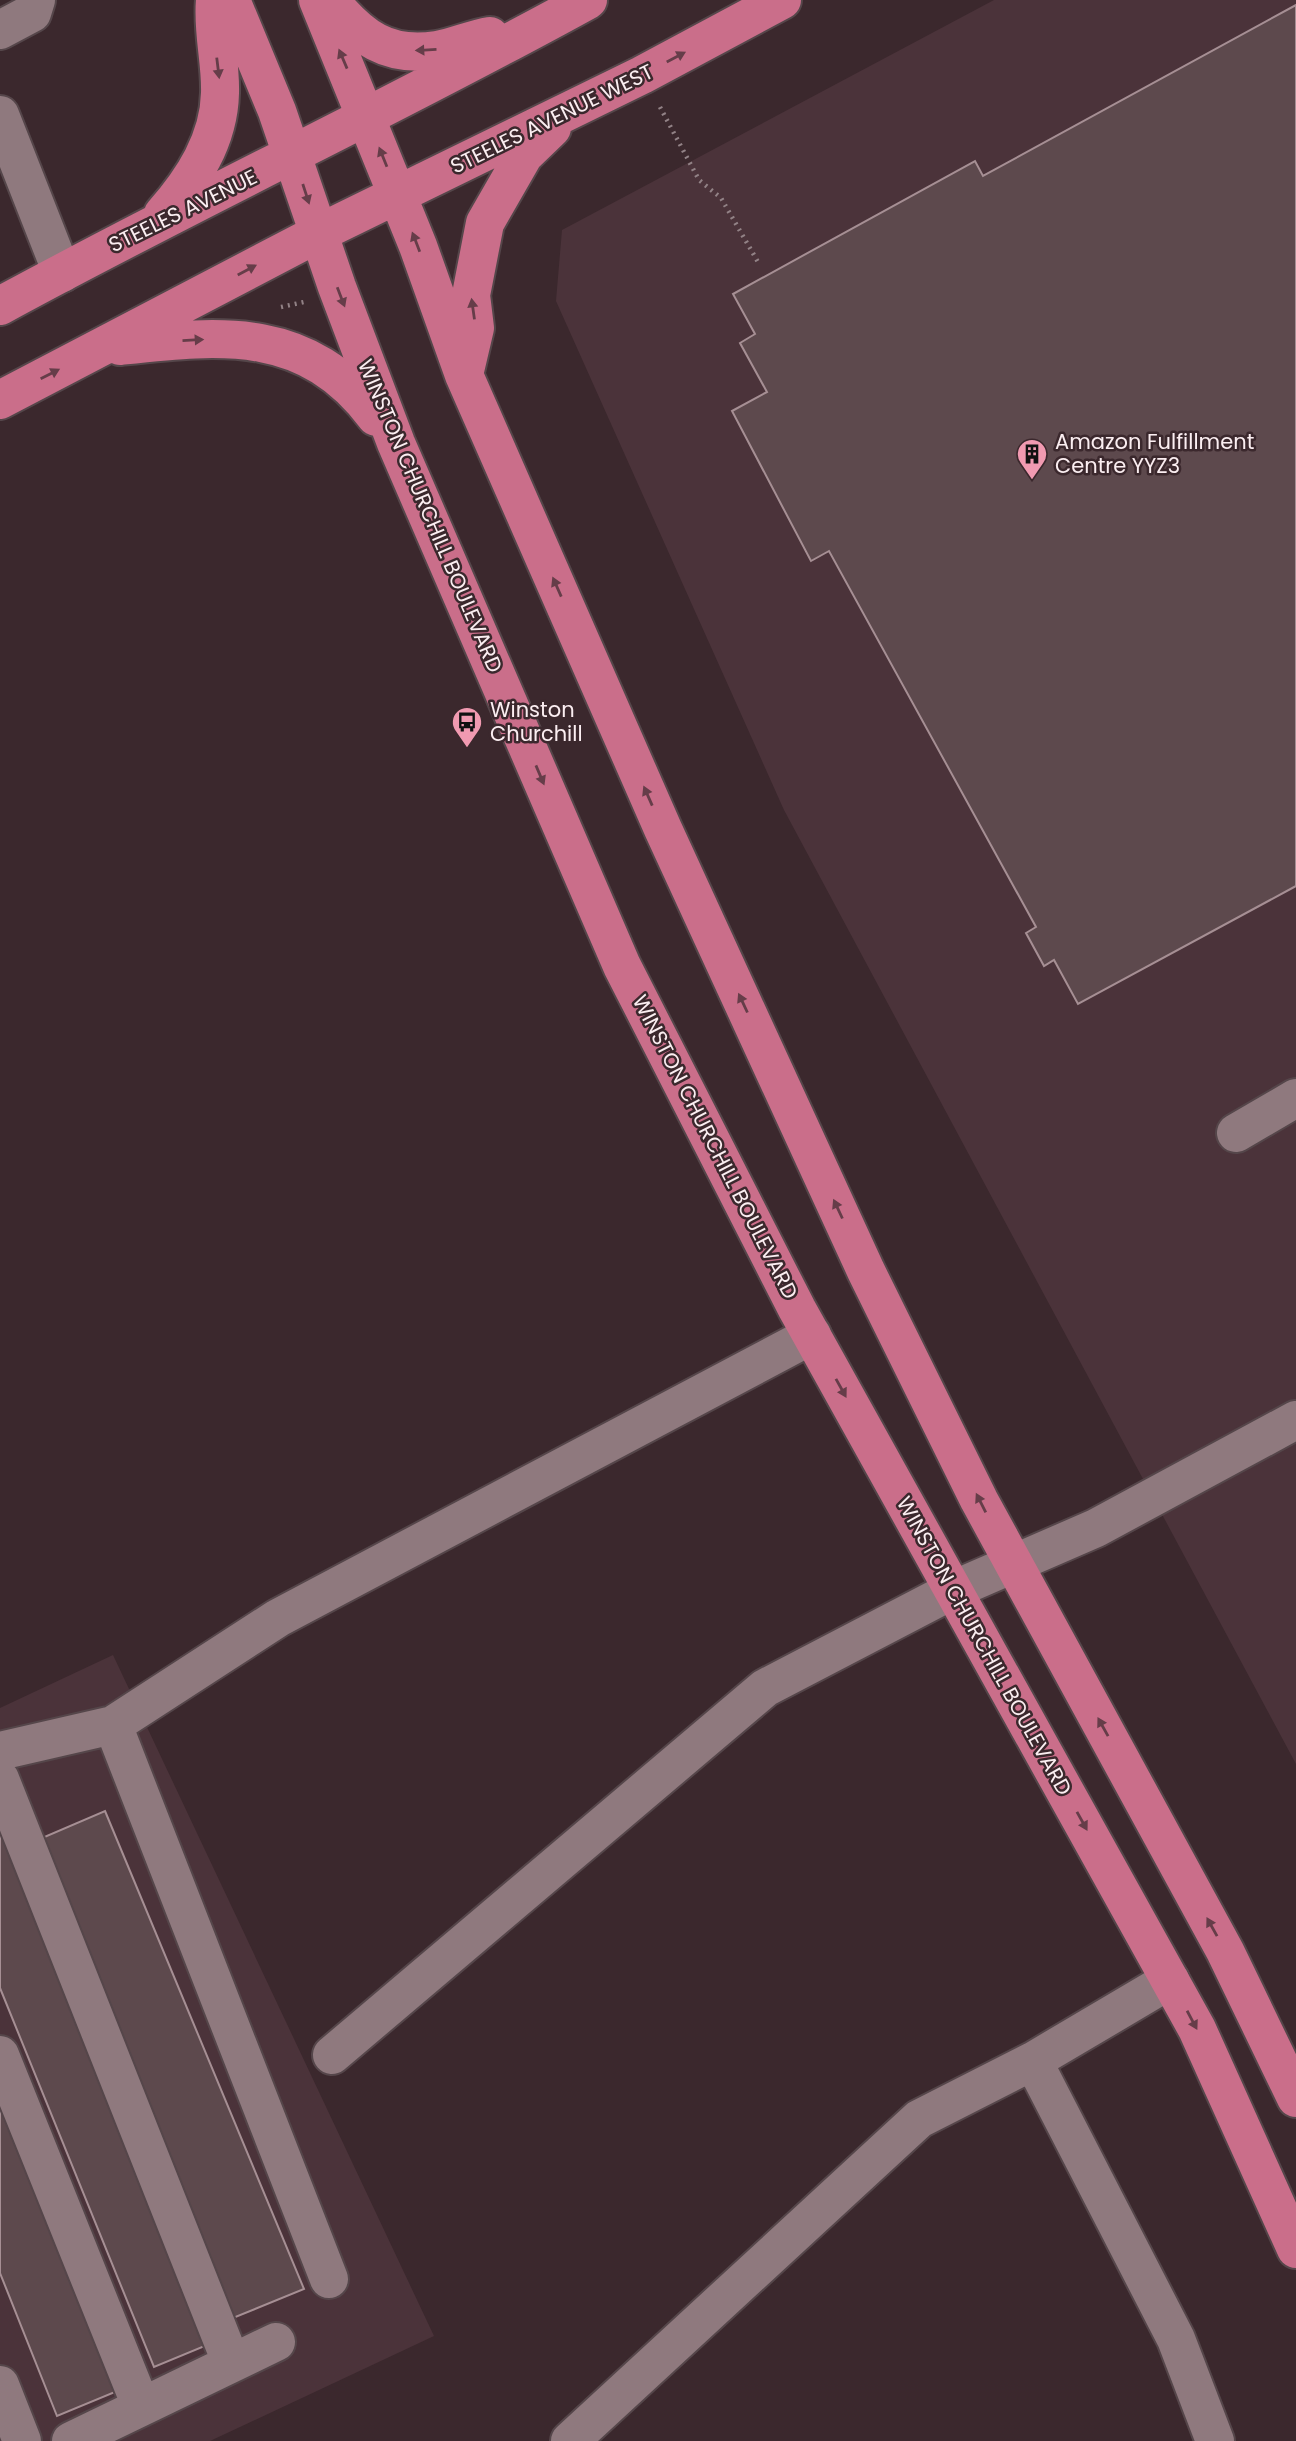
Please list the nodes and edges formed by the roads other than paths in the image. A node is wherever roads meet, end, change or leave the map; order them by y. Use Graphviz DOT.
graph roads {
  1 [pos="36,0"];
  2 [pos="215,0"];
  3 [pos="231,0"];
  4 [pos="318,0"];
  5 [pos="330,0"];
  6 [pos="587,0"];
  7 [pos="782,0"];
  8 [pos="540,26"];
  9 [pos="0,30"];
  10 [pos="571,110"];
  11 [pos="0,115"];
  12 [pos="367,118"];
  13 [pos="293,156"];
  14 [pos="399,196"];
  15 [pos="157,221"];
  16 [pos="319,233"];
  17 [pos="62,272"];
  18 [pos="0,306"];
  19 [pos="100,348"];
  20 [pos="464,375"];
  21 [pos="0,400"];
  22 [pos="396,443"];
  23 [pos="1296,1098"];
  24 [pos="1236,1133"];
  25 [pos="812,1335"];
  26 [pos="1296,1420"];
  27 [pos="1013,1563"];
  28 [pos="953,1590"];
  29 [pos="113,1726"];
  30 [pos="0,1751"];
  31 [pos="0,1779"];
  32 [pos="1171,1980"];
  33 [pos="0,2055"];
  34 [pos="332,2055"];
  35 [pos="1033,2061"];
  36 [pos="1296,2098"];
  37 [pos="1296,2249"];
  38 [pos="329,2279"];
  39 [pos="276,2342"];
  40 [pos="231,2362"];
  41 [pos="0,2385"];
  42 [pos="141,2406"];
  43 [pos="22,2441"];
  44 [pos="71,2441"];
  45 [pos="570,2441"];
  46 [pos="1215,2441"];
  1 -- 9 [label="lane"];
  2 -- 15 [label="main road, one-way"];
  3 -- 13 [label="main road, WINSTON CHURCHILL BOULEVARD"];
  12 -- 4 [label="main road, one-way"];
  8 -- 5 [label="main road, one-way"];
  6 -- 8 [label="main road"];
  10 -- 7 [label="main road, STEELES AVENUE WEST, one-way"];
  8 -- 12 [label="main road"];
  10 -- 14 [label="main road, STEELES AVENUE WEST"];
  20 -- 10 [label="main road, one-way"];
  11 -- 17 [label="lane"];
  12 -- 13 [label="main road, STEELES AVENUE"];
  14 -- 12 [label="main road, one-way"];
  13 -- 15 [label="main road, STEELES AVENUE"];
  13 -- 16 [label="main road, WINSTON CHURCHILL BOULEVARD, one-way"];
  14 -- 16 [label="main road, STEELES AVENUE WEST"];
  20 -- 14 [label="main road, one-way"];
  15 -- 17 [label="main road, STEELES AVENUE"];
  19 -- 16 [label="main road, one-way"];
  16 -- 22 [label="main road, WINSTON CHURCHILL BOULEVARD, one-way"];
  17 -- 18 [label="main road, STEELES AVENUE"];
  21 -- 19 [label="main road, one-way"];
  19 -- 22 [label="main road, one-way"];
  27 -- 20 [label="main road, one-way"];
  22 -- 25 [label="main road, WINSTON CHURCHILL BOULEVARD, one-way"];
  23 -- 24 [label="lane"];
  25 -- 28 [label="main road, WINSTON CHURCHILL BOULEVARD, one-way"];
  25 -- 29 [label="lane"];
  26 -- 27 [label="lane"];
  27 -- 28 [label="lane"];
  36 -- 27 [label="main road, one-way"];
  28 -- 32 [label="main road, WINSTON CHURCHILL BOULEVARD, one-way"];
  28 -- 34 [label="lane"];
  29 -- 30 [label="lane"];
  29 -- 38 [label="lane"];
  31 -- 40 [label="lane"];
  32 -- 35 [label="lane"];
  32 -- 37 [label="main road, WINSTON CHURCHILL BOULEVARD, one-way"];
  33 -- 42 [label="lane"];
  35 -- 45 [label="lane"];
  35 -- 46 [label="lane"];
  39 -- 40 [label="lane"];
  40 -- 42 [label="lane"];
  41 -- 43 [label="lane"];
  42 -- 44 [label="lane"];
}
